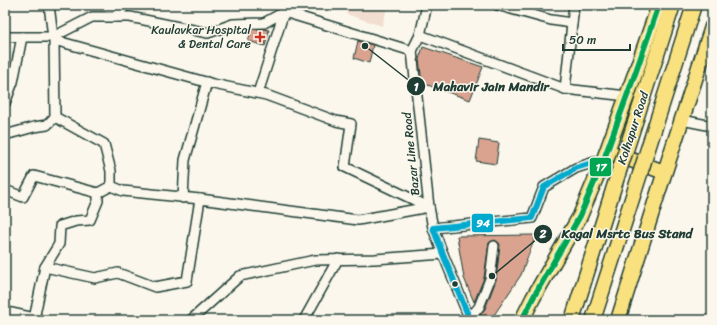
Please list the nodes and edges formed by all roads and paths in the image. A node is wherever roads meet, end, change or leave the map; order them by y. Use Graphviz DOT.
graph roads {
  1 [pos="49,5"];
  2 [pos="126,5"];
  3 [pos="427,5"];
  4 [pos="497,5"];
  5 [pos="574,5"];
  6 [pos="658,5"];
  7 [pos="673,5"];
  8 [pos="694,5"];
  9 [pos="284,7"];
  10 [pos="115,17"];
  11 [pos="572,23"];
  12 [pos="712,27"];
  13 [pos="420,35"];
  14 [pos="5,36"];
  15 [pos="22,37"];
  16 [pos="53,37"];
  17 [pos="412,51"];
  18 [pos="207,82"];
  19 [pos="565,89"];
  20 [pos="258,93"];
  21 [pos="627,96"];
  22 [pos="5,103"];
  23 [pos="55,118"];
  24 [pos="682,120"];
  25 [pos="712,126"];
  26 [pos="5,135"];
  27 [pos="605,155"];
  28 [pos="664,172"];
  29 [pos="111,186"];
  30 [pos="5,190"];
  31 [pos="98,193"];
  32 [pos="183,198"];
  33 [pos="200,199"];
  34 [pos="429,207"];
  35 [pos="434,228"];
  36 [pos="494,246"];
  37 [pos="443,254"];
  38 [pos="338,259"];
  39 [pos="45,267"];
  40 [pos="5,313"];
  41 [pos="36,320"];
  42 [pos="191,320"];
  43 [pos="304,320"];
  44 [pos="470,320"];
  45 [pos="522,320"];
  46 [pos="572,320"];
  47 [pos="593,320"];
  48 [pos="618,320"];
  1 -- 16 [label="street"];
  2 -- 10 [label="street"];
  3 -- 13 [label="street"];
  4 -- 11 [label="street"];
  5 -- 11 [label="street"];
  6 -- 21 [label="highway"];
  7 -- 46 [label="highway, Kolhapur Road, bridge"];
  8 -- 47 [label="highway, bridge"];
  9 -- 10 [label="street"];
  9 -- 17 [label="street"];
  9 -- 20 [label="street"];
  10 -- 16 [label="street"];
  11 -- 19 [label="street"];
  12 -- 24 [label="highway"];
  13 -- 17 [label="street"];
  13 -- 19 [label="street"];
  14 -- 15 [label="street"];
  15 -- 16 [label="street"];
  15 -- 22 [label="street"];
  17 -- 34 [label="street, Bazar Line Road"];
  18 -- 20 [label="street"];
  18 -- 23 [label="street"];
  18 -- 32 [label="street"];
  19 -- 21 [label="street"];
  20 -- 34 [label="street"];
  21 -- 27 [label="highway"];
  23 -- 26 [label="street"];
  23 -- 29 [label="street"];
  24 -- 25 [label="street"];
  24 -- 28 [label="highway"];
  27 -- 28 [label="highway"];
  27 -- 35 [label="street"];
  27 -- 45 [label="highway"];
  28 -- 48 [label="highway"];
  29 -- 31 [label="street"];
  29 -- 32 [label="street"];
  30 -- 31 [label="street"];
  31 -- 39 [label="street"];
  32 -- 33 [label="street"];
  33 -- 34 [label="street"];
  33 -- 39 [label="street"];
  34 -- 35 [label="street, Bazar Line Road"];
  35 -- 37 [label="street, Bazar Line Road"];
  36 -- 44 [label="street"];
  37 -- 38 [label="street"];
  37 -- 44 [label="street, Bazar Line Road"];
  38 -- 42 [label="street"];
  38 -- 43 [label="street"];
  39 -- 41 [label="street"];
  40 -- 41 [label="main road"];
}
